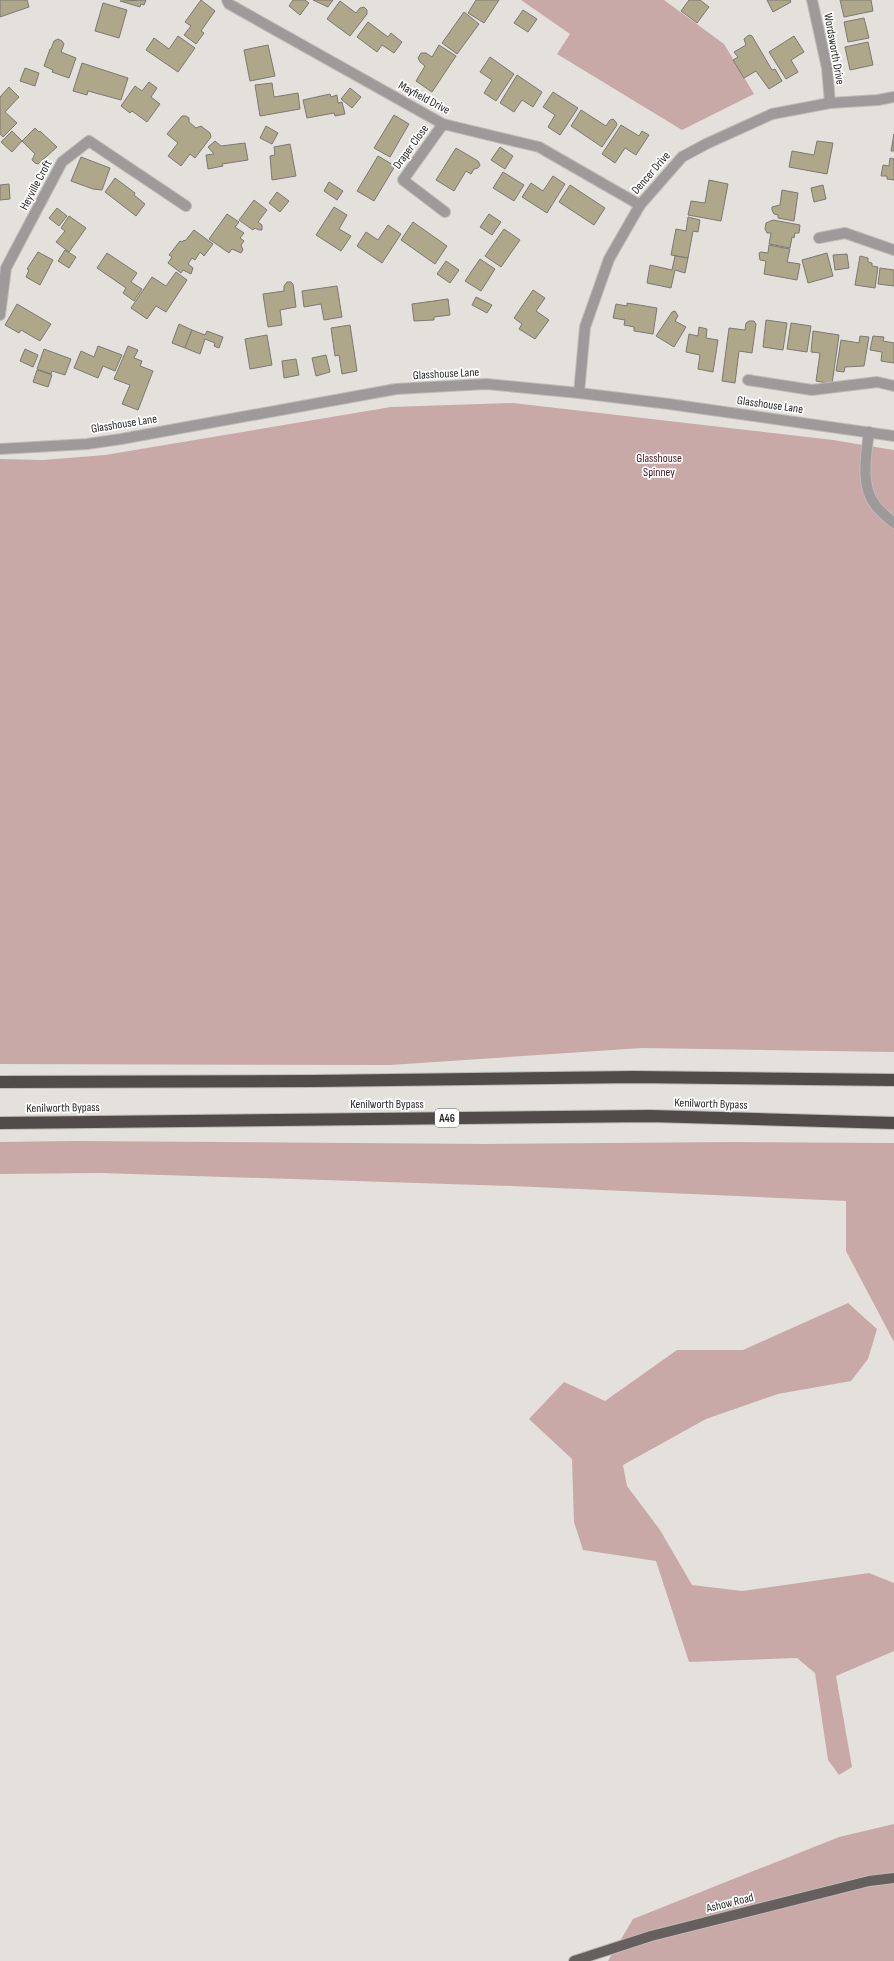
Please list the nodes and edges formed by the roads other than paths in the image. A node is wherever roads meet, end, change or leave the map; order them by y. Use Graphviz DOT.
graph roads {
  1 [pos="227,0"];
  2 [pos="812,0"];
  3 [pos="894,97"];
  4 [pos="830,103"];
  5 [pos="443,124"];
  6 [pos="640,205"];
  7 [pos="186,206"];
  8 [pos="445,212"];
  9 [pos="818,238"];
  10 [pos="894,250"];
  11 [pos="3,266"];
  12 [pos="0,315"];
  13 [pos="748,380"];
  14 [pos="894,386"];
  15 [pos="578,393"];
  16 [pos="869,432"];
  17 [pos="894,436"];
  18 [pos="0,449"];
  19 [pos="894,523"];
  20 [pos="894,1080"];
  21 [pos="0,1082"];
  22 [pos="894,1122"];
  23 [pos="0,1123"];
  24 [pos="894,1878"];
  25 [pos="574,1961"];
  1 -- 5 [label="street, Mayfield Drive"];
  2 -- 4 [label="street, Wordsworth Drive"];
  3 -- 4 [label="street, Dencer Drive"];
  4 -- 6 [label="street, Dencer Drive"];
  5 -- 6 [label="street, Mayfield Drive"];
  5 -- 8 [label="street, Draper Close"];
  6 -- 15 [label="street, Dencer Drive"];
  7 -- 11 [label="street, Heyville Croft"];
  9 -- 10 [label="street"];
  11 -- 12 [label="street, Heyville Croft"];
  13 -- 14 [label="street, Glasshouse Lane"];
  15 -- 16 [label="street, Glasshouse Lane"];
  15 -- 18 [label="street, Glasshouse Lane"];
  16 -- 17 [label="street, Glasshouse Lane"];
  16 -- 19 [label="street"];
  20 -- 21 [label="highway, Kenilworth Bypass"];
  22 -- 23 [label="highway, Kenilworth Bypass / A46"];
  24 -- 25 [label="main road, Ashow Road"];
}
